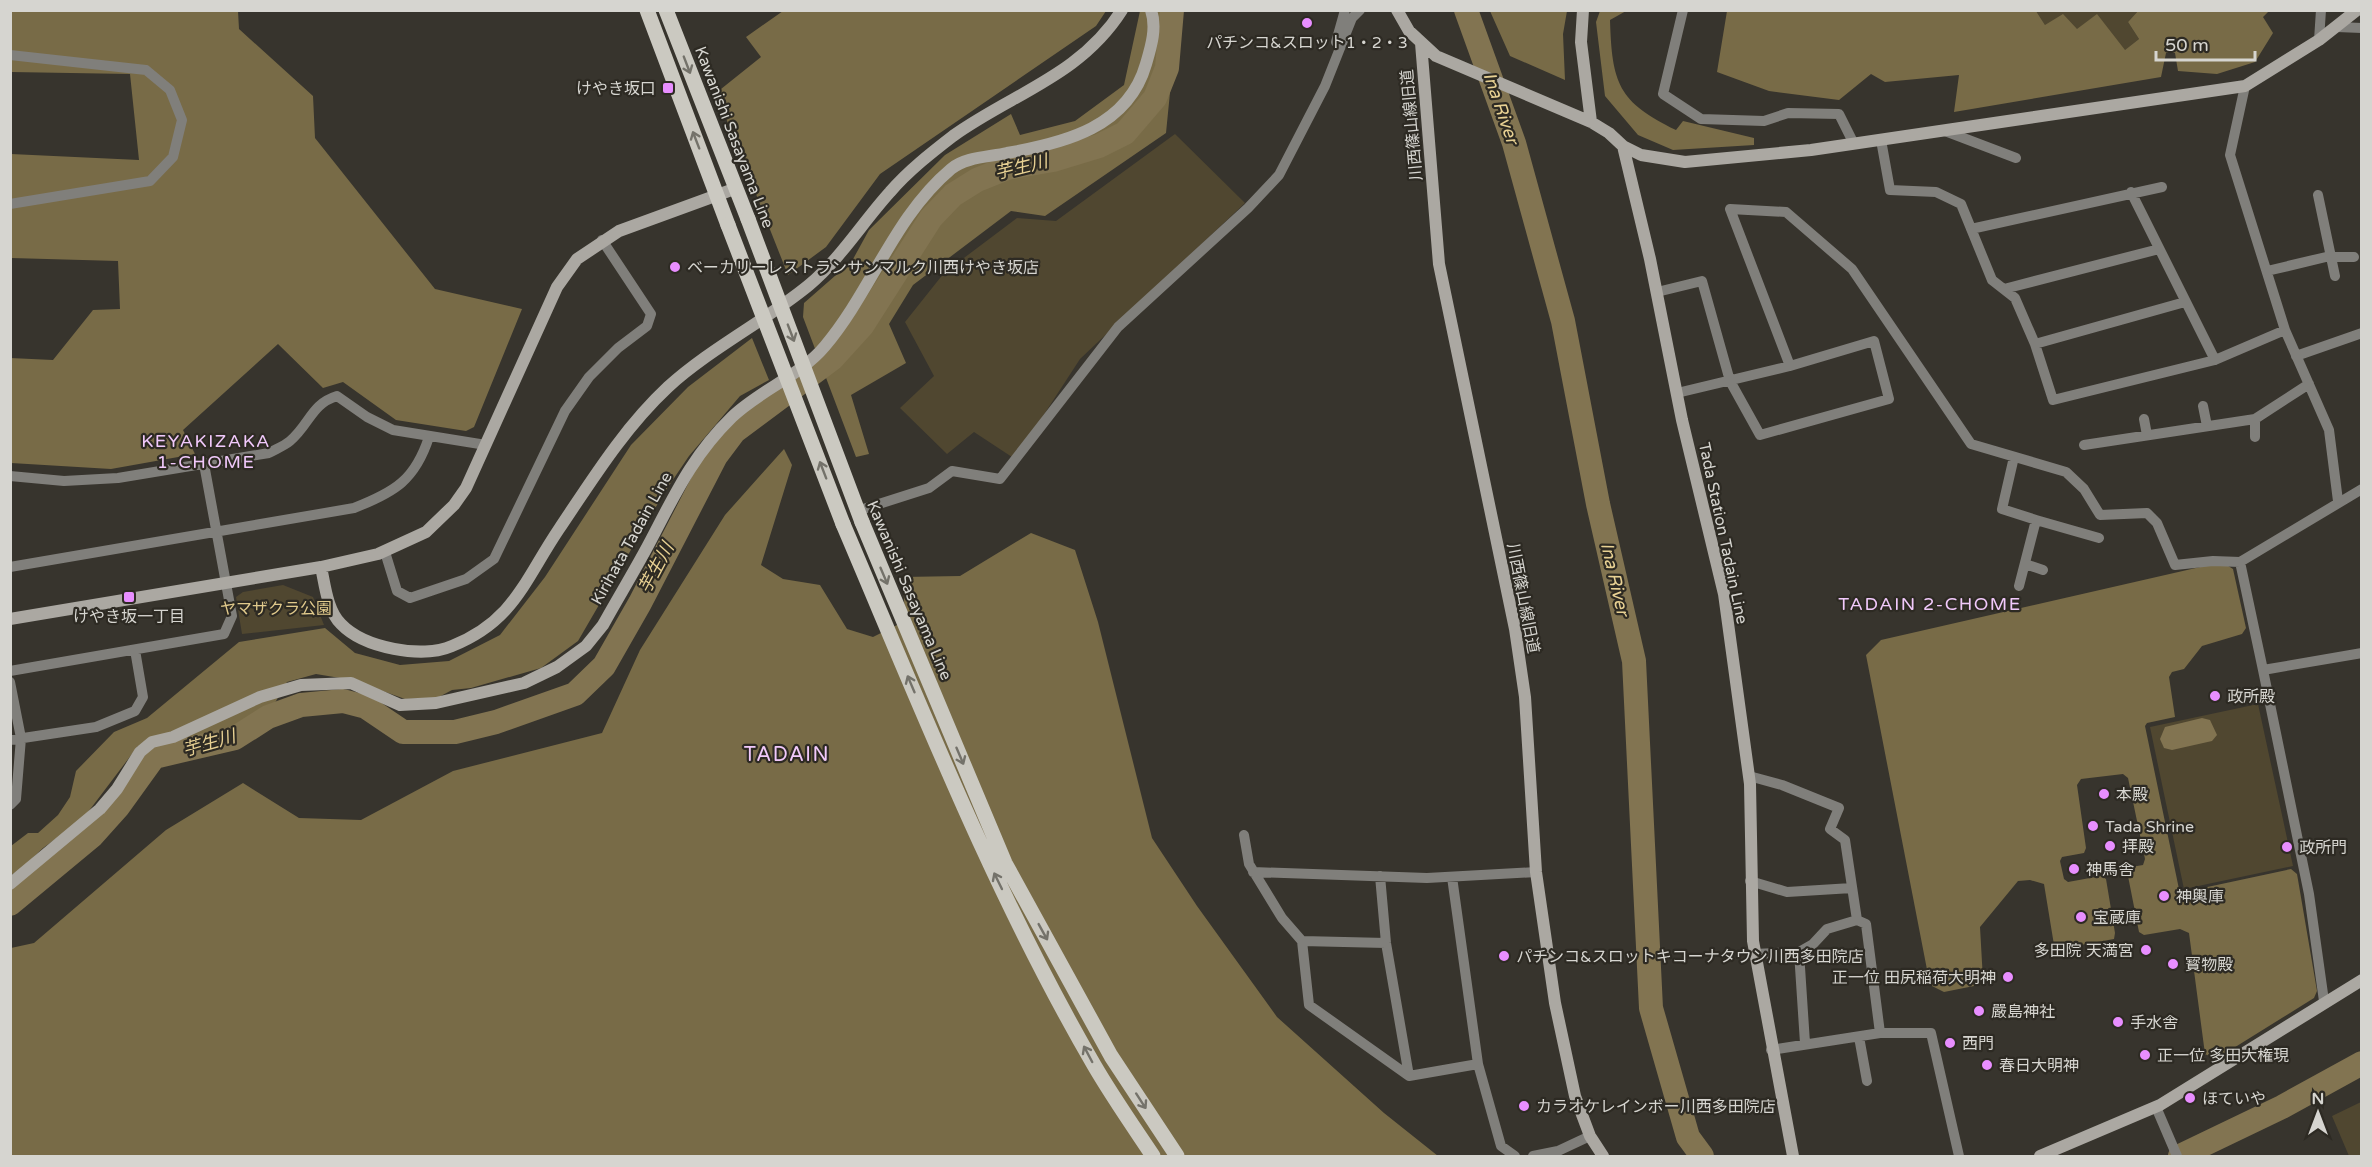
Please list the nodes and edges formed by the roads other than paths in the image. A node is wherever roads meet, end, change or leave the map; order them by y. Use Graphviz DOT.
graph roads {
  1 [pos="647,10"];
  2 [pos="666,10"];
  3 [pos="1122,10"];
  4 [pos="1151,10"];
  5 [pos="1344,10"];
  6 [pos="1360,10"];
  7 [pos="1397,10"];
  8 [pos="1583,10"];
  9 [pos="1683,10"];
  10 [pos="2321,10"];
  11 [pos="2357,10"];
  12 [pos="2337,27"];
  13 [pos="2361,28"];
  14 [pos="2319,40"];
  15 [pos="1420,43"];
  16 [pos="10,55"];
  17 [pos="1325,86"];
  18 [pos="2245,86"];
  19 [pos="1591,122"];
  20 [pos="1945,131"];
  21 [pos="1881,140"];
  22 [pos="1854,144"];
  23 [pos="1623,146"];
  24 [pos="2016,158"];
  25 [pos="2162,187"];
  26 [pos="734,189"];
  27 [pos="2131,192"];
  28 [pos="717,195"];
  29 [pos="2318,195"];
  30 [pos="10,204"];
  31 [pos="1971,229"];
  32 [pos="602,240"];
  33 [pos="2159,249"];
  34 [pos="2331,256"];
  35 [pos="2354,256"];
  36 [pos="2266,271"];
  37 [pos="2335,276"];
  38 [pos="2004,289"];
  39 [pos="1658,292"];
  40 [pos="2185,302"];
  41 [pos="2285,330"];
  42 [pos="2361,333"];
  43 [pos="2035,344"];
  44 [pos="2296,356"];
  45 [pos="2215,360"];
  46 [pos="1790,366"];
  47 [pos="1730,381"];
  48 [pos="2308,384"];
  49 [pos="1677,393"];
  50 [pos="2203,406"];
  51 [pos="2255,418"];
  52 [pos="2145,419"];
  53 [pos="2207,426"];
  54 [pos="2147,435"];
  55 [pos="429,437"];
  56 [pos="2254,437"];
  57 [pos="486,445"];
  58 [pos="2084,445"];
  59 [pos="2014,457"];
  60 [pos="204,464"];
  61 [pos="10,476"];
  62 [pos="2361,489"];
  63 [pos="2338,501"];
  64 [pos="860,517"];
  65 [pos="2036,520"];
  66 [pos="218,530"];
  67 [pos="2099,538"];
  68 [pos="384,552"];
  69 [pos="2240,562"];
  70 [pos="2025,564"];
  71 [pos="10,567"];
  72 [pos="321,567"];
  73 [pos="2043,570"];
  74 [pos="226,581"];
  75 [pos="2019,586"];
  76 [pos="10,619"];
  77 [pos="135,650"];
  78 [pos="2361,653"];
  79 [pos="2263,670"];
  80 [pos="10,671"];
  81 [pos="10,682"];
  82 [pos="16,739"];
  83 [pos="1749,776"];
  84 [pos="10,805"];
  85 [pos="1244,835"];
  86 [pos="1253,872"];
  87 [pos="1536,872"];
  88 [pos="1380,876"];
  89 [pos="1452,877"];
  90 [pos="1750,881"];
  91 [pos="10,884"];
  92 [pos="1852,888"];
  93 [pos="1857,920"];
  94 [pos="1302,941"];
  95 [pos="1386,943"];
  96 [pos="1799,952"];
  97 [pos="1755,954"];
  98 [pos="2361,980"];
  99 [pos="2324,1001"];
  100 [pos="1880,1034"];
  101 [pos="1859,1037"];
  102 [pos="1806,1043"];
  103 [pos="1771,1050"];
  104 [pos="1478,1064"];
  105 [pos="1409,1076"];
  106 [pos="1868,1082"];
  107 [pos="2156,1107"];
  108 [pos="1590,1136"];
  109 [pos="1153,1156"];
  110 [pos="1177,1156"];
  111 [pos="1515,1156"];
  112 [pos="1533,1156"];
  113 [pos="1603,1156"];
  114 [pos="1792,1156"];
  115 [pos="1959,1156"];
  116 [pos="2040,1156"];
  117 [pos="2177,1156"];
  28 -- 1 [label="main road, one-way"];
  2 -- 26 [label="main road, Kawanishi Sasayama Line, one-way"];
  3 -- 72 [label="street"];
  4 -- 91 [label="street, Kirihata Tadain Line"];
  5 -- 17 [label="street"];
  6 -- 17 [label="street"];
  7 -- 15 [label="street"];
  8 -- 19 [label="street"];
  9 -- 22 [label="street"];
  10 -- 14 [label="street"];
  11 -- 12 [label="street"];
  12 -- 13 [label="street"];
  12 -- 14 [label="street"];
  14 -- 18 [label="street"];
  15 -- 19 [label="street"];
  15 -- 87 [label="street, 川西篠山線旧道"];
  16 -- 30 [label="street"];
  17 -- 64 [label="street"];
  18 -- 20 [label="street"];
  18 -- 36 [label="street"];
  19 -- 23 [label="street"];
  20 -- 21 [label="street"];
  20 -- 24 [label="street"];
  21 -- 22 [label="street"];
  21 -- 31 [label="street"];
  22 -- 23 [label="street"];
  23 -- 39 [label="street, Tada Station Tadain Line"];
  25 -- 27 [label="street"];
  26 -- 28 [label="street"];
  26 -- 64 [label="main road, Kawanishi Sasayama Line, one-way, bridge"];
  27 -- 31 [label="street"];
  27 -- 33 [label="street"];
  28 -- 32 [label="street"];
  109 -- 28 [label="main road, one-way, bridge"];
  29 -- 34 [label="street"];
  31 -- 38 [label="street"];
  32 -- 57 [label="street"];
  32 -- 68 [label="street"];
  33 -- 38 [label="street"];
  33 -- 40 [label="street"];
  34 -- 35 [label="street"];
  34 -- 36 [label="street"];
  34 -- 37 [label="street"];
  36 -- 41 [label="street"];
  38 -- 43 [label="street"];
  39 -- 47 [label="street"];
  39 -- 49 [label="street, Tada Station Tadain Line"];
  40 -- 43 [label="street"];
  40 -- 45 [label="street"];
  41 -- 44 [label="street"];
  41 -- 45 [label="street"];
  42 -- 44 [label="street"];
  43 -- 45 [label="street"];
  44 -- 48 [label="street"];
  46 -- 47 [label="street"];
  46 -- 47 [label="street"];
  46 -- 59 [label="street"];
  47 -- 49 [label="street"];
  48 -- 51 [label="street"];
  48 -- 63 [label="street"];
  49 -- 83 [label="street, Tada Station Tadain Line"];
  50 -- 53 [label="street"];
  51 -- 53 [label="street"];
  51 -- 56 [label="street"];
  52 -- 54 [label="street"];
  53 -- 54 [label="street"];
  54 -- 58 [label="street"];
  55 -- 57 [label="street"];
  55 -- 60 [label="street"];
  55 -- 66 [label="street"];
  57 -- 68 [label="street"];
  59 -- 65 [label="street"];
  59 -- 69 [label="street"];
  60 -- 61 [label="street"];
  60 -- 66 [label="street"];
  62 -- 63 [label="street"];
  63 -- 69 [label="street"];
  64 -- 110 [label="main road, Kawanishi Sasayama Line, one-way"];
  65 -- 67 [label="street"];
  65 -- 70 [label="street"];
  66 -- 71 [label="street"];
  66 -- 74 [label="street"];
  68 -- 72 [label="street"];
  69 -- 79 [label="street"];
  70 -- 73 [label="street"];
  70 -- 75 [label="street"];
  72 -- 74 [label="street"];
  74 -- 76 [label="street"];
  74 -- 77 [label="street"];
  77 -- 80 [label="street"];
  77 -- 82 [label="street"];
  78 -- 79 [label="street"];
  79 -- 99 [label="street"];
  81 -- 82 [label="street"];
  82 -- 84 [label="street"];
  83 -- 90 [label="street, Tada Station Tadain Line"];
  83 -- 92 [label="street"];
  85 -- 86 [label="street"];
  86 -- 88 [label="street"];
  86 -- 94 [label="street"];
  87 -- 89 [label="street"];
  87 -- 108 [label="street, 川西篠山線旧道"];
  88 -- 89 [label="street"];
  88 -- 95 [label="street"];
  89 -- 104 [label="street"];
  90 -- 92 [label="street"];
  90 -- 97 [label="street, Tada Station Tadain Line"];
  92 -- 93 [label="street"];
  93 -- 96 [label="street"];
  93 -- 100 [label="street"];
  94 -- 95 [label="street"];
  94 -- 105 [label="street"];
  95 -- 105 [label="street"];
  96 -- 97 [label="street"];
  96 -- 102 [label="street"];
  97 -- 103 [label="street, Tada Station Tadain Line"];
  98 -- 99 [label="street"];
  99 -- 107 [label="street"];
  100 -- 101 [label="street"];
  100 -- 115 [label="street"];
  101 -- 102 [label="street"];
  101 -- 106 [label="street"];
  102 -- 103 [label="street"];
  103 -- 114 [label="street, Tada Station Tadain Line"];
  104 -- 105 [label="street"];
  104 -- 111 [label="street"];
  107 -- 116 [label="street"];
  107 -- 117 [label="street"];
  108 -- 112 [label="street"];
  108 -- 113 [label="street, 川西篠山線旧道"];
}
